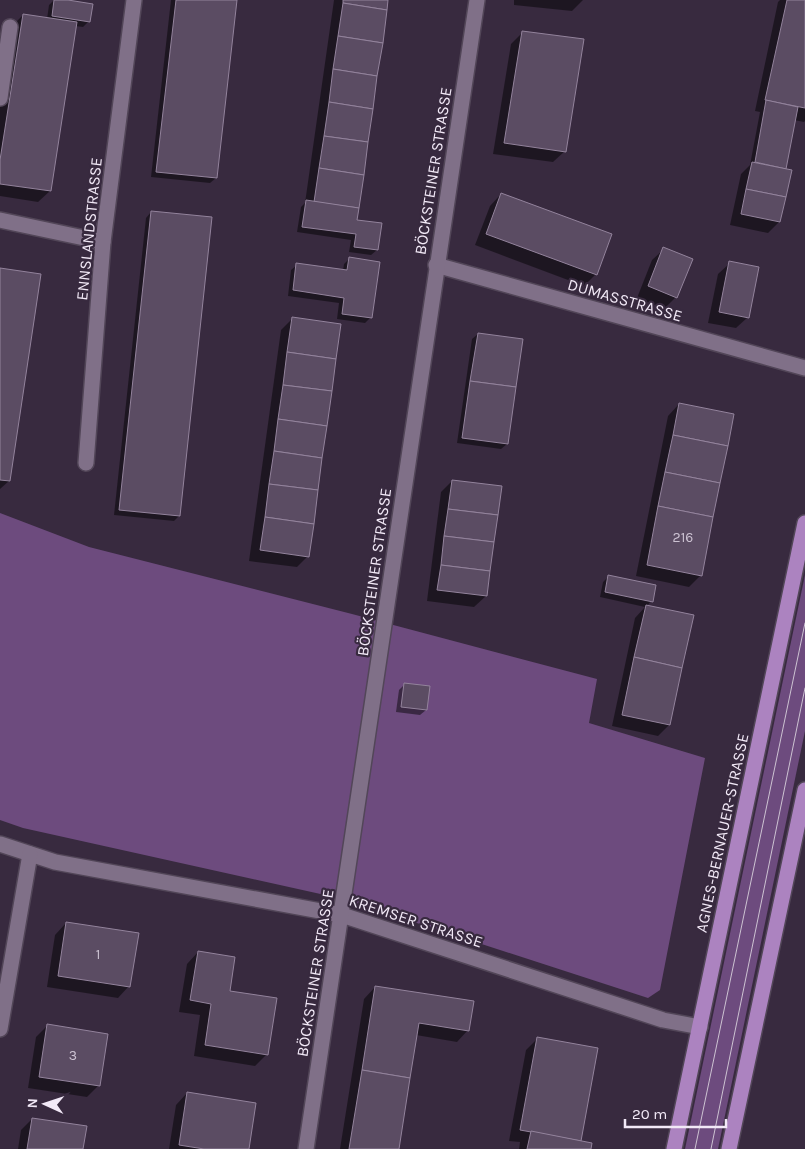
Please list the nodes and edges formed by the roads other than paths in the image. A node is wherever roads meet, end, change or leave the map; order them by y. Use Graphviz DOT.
graph roads {
  1 [pos="134,0"];
  2 [pos="477,0"];
  3 [pos="10,27"];
  4 [pos="0,98"];
  5 [pos="0,220"];
  6 [pos="103,242"];
  7 [pos="436,265"];
  8 [pos="805,368"];
  9 [pos="86,463"];
  10 [pos="805,523"];
  11 [pos="805,790"];
  12 [pos="0,844"];
  13 [pos="30,854"];
  14 [pos="342,915"];
  15 [pos="700,1027"];
  16 [pos="0,1029"];
  17 [pos="306,1149"];
  18 [pos="674,1149"];
  19 [pos="729,1149"];
  1 -- 6 [label="street, ENNSLANDSTRASSE"];
  2 -- 7 [label="street, BÖCKSTEINER STRASSE"];
  3 -- 4 [label="street"];
  5 -- 6 [label="street"];
  6 -- 9 [label="street, ENNSLANDSTRASSE"];
  7 -- 8 [label="street, DUMASSTRASSE"];
  7 -- 14 [label="street, BÖCKSTEINER STRASSE"];
  10 -- 15 [label="main road, AGNES-BERNAUER-STRASSE"];
  11 -- 19 [label="main road"];
  12 -- 13 [label="street, KREMSER STRASSE"];
  13 -- 14 [label="street, KREMSER STRASSE"];
  13 -- 16 [label="street"];
  14 -- 15 [label="street, KREMSER STRASSE"];
  14 -- 17 [label="street, BÖCKSTEINER STRASSE"];
  15 -- 18 [label="main road, AGNES-BERNAUER-STRASSE"];
}
